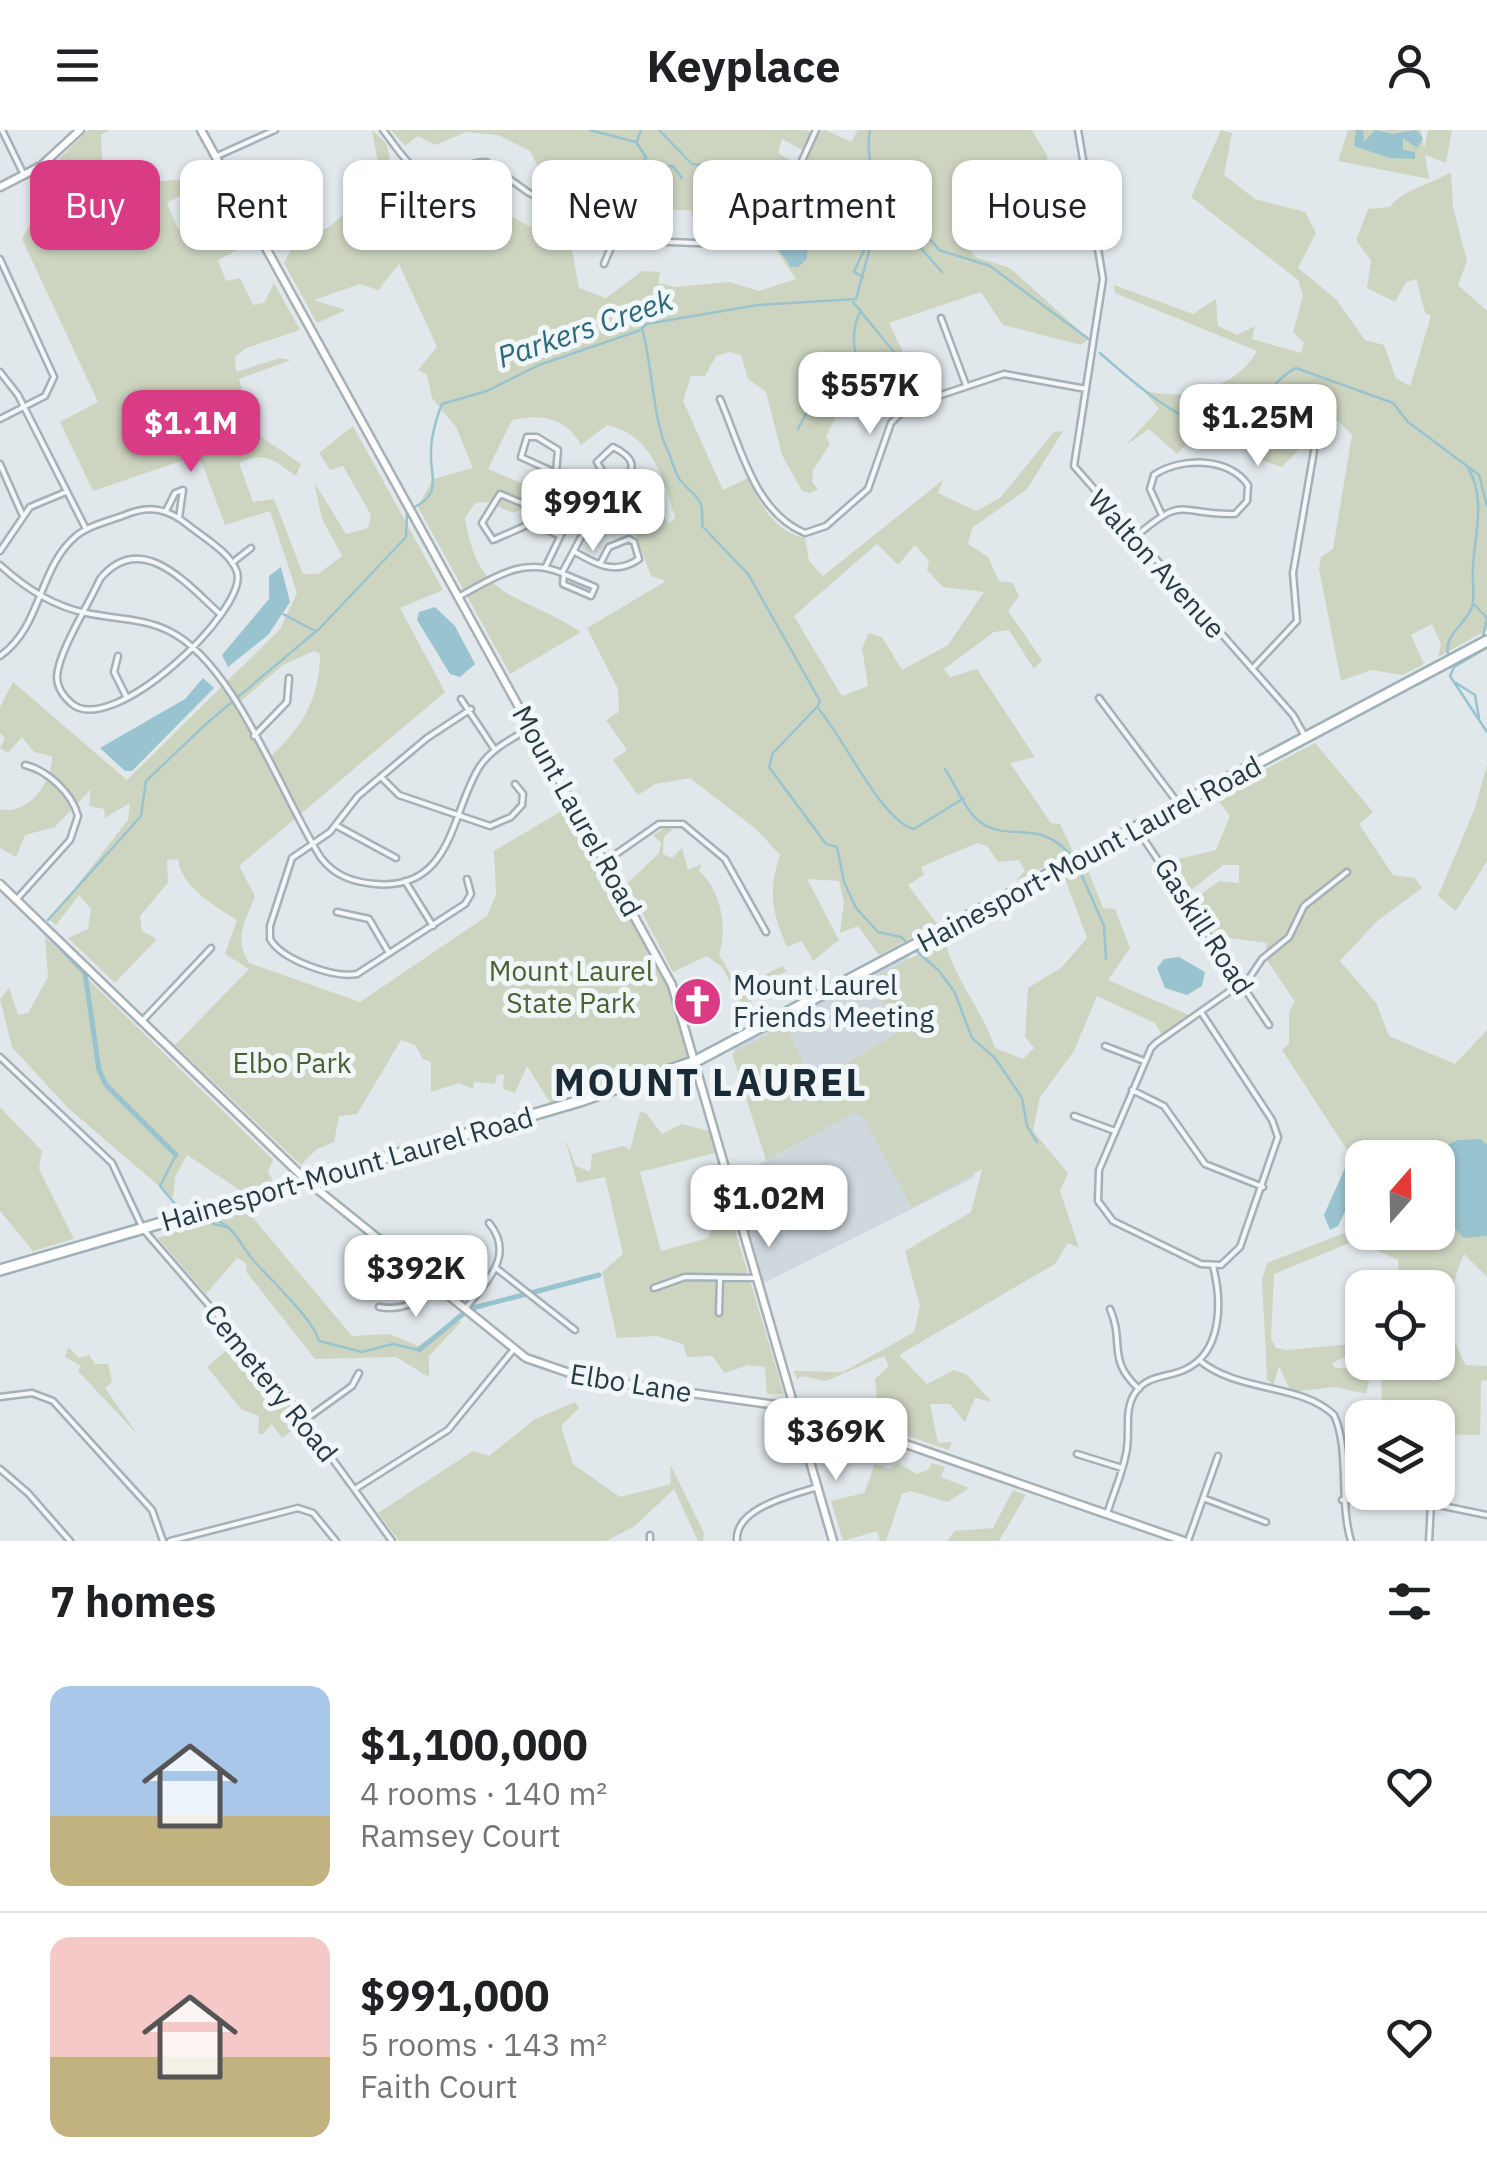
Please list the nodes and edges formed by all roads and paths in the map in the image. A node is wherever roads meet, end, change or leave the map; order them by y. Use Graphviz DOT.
graph roads {
  1 [pos="2,130"];
  2 [pos="80,130"];
  3 [pos="201,130"];
  4 [pos="275,130"];
  5 [pos="383,130"];
  6 [pos="816,130"];
  7 [pos="1078,130"];
  8 [pos="217,156"];
  9 [pos="25,176"];
  10 [pos="0,188"];
  11 [pos="532,194"];
  12 [pos="673,243"];
  13 [pos="610,250"];
  14 [pos="0,259"];
  15 [pos="604,264"];
  16 [pos="941,318"];
  17 [pos="0,372"];
  18 [pos="966,386"];
  19 [pos="1086,389"];
  20 [pos="720,399"];
  21 [pos="24,407"];
  22 [pos="0,420"];
  23 [pos="1314,451"];
  24 [pos="0,464"];
  25 [pos="556,473"];
  26 [pos="613,490"];
  27 [pos="66,492"];
  28 [pos="167,509"];
  29 [pos="576,510"];
  30 [pos="1161,513"];
  31 [pos="23,516"];
  32 [pos="179,518"];
  33 [pos="588,522"];
  34 [pos="532,523"];
  35 [pos="86,530"];
  36 [pos="560,536"];
  37 [pos="1134,538"];
  38 [pos="250,548"];
  39 [pos="0,552"];
  40 [pos="575,552"];
  41 [pos="232,563"];
  42 [pos="600,564"];
  43 [pos="0,565"];
  44 [pos="546,566"];
  45 [pos="563,573"];
  46 [pos="41,596"];
  47 [pos="458,597"];
  48 [pos="219,612"];
  49 [pos="85,613"];
  50 [pos="1487,642"];
  51 [pos="192,646"];
  52 [pos="0,655"];
  53 [pos="118,656"];
  54 [pos="1252,669"];
  55 [pos="288,678"];
  56 [pos="126,696"];
  57 [pos="460,698"];
  58 [pos="1099,698"];
  59 [pos="471,709"];
  60 [pos="530,728"];
  61 [pos="254,736"];
  62 [pos="1306,738"];
  63 [pos="495,750"];
  64 [pos="25,765"];
  65 [pos="381,777"];
  66 [pos="515,784"];
  67 [pos="1180,806"];
  68 [pos="460,818"];
  69 [pos="337,826"];
  70 [pos="1137,829"];
  71 [pos="313,844"];
  72 [pos="396,858"];
  73 [pos="606,861"];
  74 [pos="1347,872"];
  75 [pos="467,878"];
  76 [pos="404,880"];
  77 [pos="0,884"];
  78 [pos="16,900"];
  79 [pos="337,912"];
  80 [pos="432,926"];
  81 [pos="766,932"];
  82 [pos="211,948"];
  83 [pos="389,953"];
  84 [pos="1241,984"];
  85 [pos="1201,1012"];
  86 [pos="142,1020"];
  87 [pos="1269,1025"];
  88 [pos="1105,1046"];
  89 [pos="0,1057"];
  90 [pos="696,1061"];
  91 [pos="1144,1062"];
  92 [pos="1132,1090"];
  93 [pos="1074,1116"];
  94 [pos="1115,1131"];
  95 [pos="307,1181"];
  96 [pos="1262,1188"];
  97 [pos="489,1223"];
  98 [pos="144,1229"];
  99 [pos="1213,1266"];
  100 [pos="496,1268"];
  101 [pos="0,1270"];
  102 [pos="758,1278"];
  103 [pos="720,1279"];
  104 [pos="434,1285"];
  105 [pos="654,1288"];
  106 [pos="379,1307"];
  107 [pos="465,1310"];
  108 [pos="1110,1310"];
  109 [pos="720,1313"];
  110 [pos="575,1330"];
  111 [pos="514,1349"];
  112 [pos="1199,1360"];
  113 [pos="359,1373"];
  114 [pos="1139,1389"];
  115 [pos="0,1397"];
  116 [pos="796,1406"];
  117 [pos="305,1420"];
  118 [pos="1078,1454"];
  119 [pos="1218,1456"];
  120 [pos="1122,1468"];
  121 [pos="0,1469"];
  122 [pos="818,1487"];
  123 [pos="355,1488"];
  124 [pos="1203,1498"];
  125 [pos="1342,1500"];
  126 [pos="1345,1500"];
  127 [pos="1455,1509"];
  128 [pos="1431,1510"];
  129 [pos="1107,1514"];
  130 [pos="1487,1515"];
  131 [pos="1266,1522"];
  132 [pos="66,1540"];
  133 [pos="166,1541"];
  134 [pos="336,1541"];
  135 [pos="392,1541"];
  136 [pos="738,1541"];
  137 [pos="833,1541"];
  138 [pos="1186,1541"];
  139 [pos="1351,1541"];
  140 [pos="1429,1541"];
  1 -- 9 [label="street"];
  2 -- 9 [label="main road"];
  3 -- 8 [label="main road, Mount Laurel Road"];
  4 -- 8 [label="street"];
  5 -- 11 [label="street"];
  6 -- 12 [label="street"];
  7 -- 19 [label="street, Walton Avenue"];
  8 -- 47 [label="main road, Mount Laurel Road"];
  9 -- 10 [label="main road"];
  13 -- 15 [label="street"];
  14 -- 21 [label="street"];
  16 -- 18 [label="street"];
  17 -- 21 [label="street"];
  18 -- 19 [label="street"];
  18 -- 20 [label="street"];
  19 -- 37 [label="street, Walton Avenue"];
  21 -- 22 [label="street"];
  21 -- 27 [label="street"];
  23 -- 54 [label="street"];
  24 -- 31 [label="street"];
  25 -- 25 [label="street"];
  25 -- 29 [label="street"];
  26 -- 26 [label="street"];
  26 -- 33 [label="street"];
  27 -- 31 [label="street"];
  27 -- 35 [label="street"];
  28 -- 32 [label="street"];
  28 -- 32 [label="street"];
  28 -- 35 [label="street"];
  29 -- 33 [label="street"];
  29 -- 36 [label="street"];
  30 -- 30 [label="street"];
  30 -- 37 [label="street"];
  31 -- 39 [label="street"];
  32 -- 41 [label="street"];
  33 -- 40 [label="street"];
  34 -- 34 [label="street"];
  34 -- 36 [label="street"];
  35 -- 46 [label="street"];
  36 -- 44 [label="street"];
  37 -- 54 [label="street, Walton Avenue"];
  38 -- 41 [label="street"];
  40 -- 42 [label="street"];
  40 -- 45 [label="street"];
  41 -- 48 [label="street"];
  42 -- 42 [label="street"];
  43 -- 46 [label="street"];
  44 -- 45 [label="street"];
  44 -- 47 [label="street"];
  45 -- 45 [label="street"];
  46 -- 49 [label="street"];
  46 -- 52 [label="street"];
  47 -- 60 [label="main road, Mount Laurel Road"];
  48 -- 49 [label="street"];
  48 -- 51 [label="street"];
  49 -- 51 [label="street"];
  49 -- 56 [label="street"];
  50 -- 62 [label="main road, Hainesport-Mount Laurel Road"];
  51 -- 56 [label="street"];
  51 -- 61 [label="street"];
  53 -- 56 [label="street"];
  54 -- 62 [label="street, Walton Avenue"];
  55 -- 61 [label="street"];
  57 -- 59 [label="street"];
  58 -- 67 [label="street"];
  59 -- 63 [label="street"];
  59 -- 65 [label="street"];
  60 -- 63 [label="street"];
  60 -- 73 [label="main road, Mount Laurel Road"];
  61 -- 71 [label="street"];
  62 -- 67 [label="main road, Hainesport-Mount Laurel Road"];
  63 -- 68 [label="street"];
  64 -- 78 [label="street"];
  65 -- 68 [label="street"];
  65 -- 69 [label="street"];
  66 -- 68 [label="street"];
  67 -- 70 [label="main road, Hainesport-Mount Laurel Road"];
  68 -- 76 [label="street"];
  69 -- 71 [label="street"];
  69 -- 72 [label="street"];
  70 -- 84 [label="street, Gaskill Road"];
  70 -- 90 [label="main road, Hainesport-Mount Laurel Road"];
  71 -- 76 [label="street"];
  71 -- 83 [label="street"];
  73 -- 81 [label="street"];
  73 -- 90 [label="main road, Mount Laurel Road"];
  74 -- 84 [label="street"];
  75 -- 80 [label="street"];
  76 -- 80 [label="street"];
  77 -- 78 [label="main road, Elbo Lane"];
  78 -- 86 [label="main road, Elbo Lane"];
  79 -- 83 [label="street"];
  80 -- 83 [label="street"];
  82 -- 86 [label="street"];
  84 -- 85 [label="street"];
  84 -- 87 [label="street, Gaskill Road"];
  85 -- 91 [label="street"];
  85 -- 96 [label="street"];
  86 -- 95 [label="main road, Elbo Lane"];
  88 -- 91 [label="street"];
  89 -- 98 [label="street, Cemetery Road"];
  90 -- 95 [label="main road, Hainesport-Mount Laurel Road"];
  90 -- 102 [label="main road, Mount Laurel Road"];
  91 -- 92 [label="street"];
  92 -- 94 [label="street"];
  92 -- 96 [label="street"];
  93 -- 94 [label="street"];
  94 -- 99 [label="street"];
  95 -- 98 [label="main road, Hainesport-Mount Laurel Road"];
  95 -- 104 [label="main road, Elbo Lane"];
  96 -- 99 [label="street"];
  97 -- 100 [label="street"];
  98 -- 101 [label="main road, Hainesport-Mount Laurel Road"];
  98 -- 117 [label="street, Cemetery Road"];
  99 -- 112 [label="street"];
  100 -- 107 [label="street"];
  100 -- 110 [label="street"];
  102 -- 103 [label="street"];
  102 -- 116 [label="main road, Mount Laurel Road"];
  103 -- 105 [label="street"];
  103 -- 109 [label="street"];
  104 -- 106 [label="street"];
  104 -- 107 [label="main road, Elbo Lane"];
  107 -- 111 [label="main road, Elbo Lane"];
  108 -- 114 [label="street"];
  111 -- 116 [label="main road, Elbo Lane"];
  111 -- 123 [label="street"];
  112 -- 114 [label="street"];
  112 -- 125 [label="street"];
  113 -- 117 [label="street"];
  114 -- 120 [label="street"];
  115 -- 133 [label="street"];
  116 -- 122 [label="main road, Mount Laurel Road"];
  116 -- 129 [label="main road, Elbo Lane"];
  117 -- 123 [label="street, Cemetery Road"];
  118 -- 120 [label="street"];
  119 -- 124 [label="street"];
  120 -- 129 [label="street"];
  121 -- 132 [label="street"];
  122 -- 136 [label="street"];
  122 -- 137 [label="main road, Mount Laurel Road"];
  123 -- 135 [label="street, Cemetery Road"];
  124 -- 131 [label="street"];
  124 -- 138 [label="street"];
  125 -- 126 [label="street"];
  125 -- 139 [label="street"];
  127 -- 130 [label="street"];
  128 -- 140 [label="street"];
  129 -- 138 [label="main road, Elbo Lane"];
  133 -- 134 [label="street"];
}
